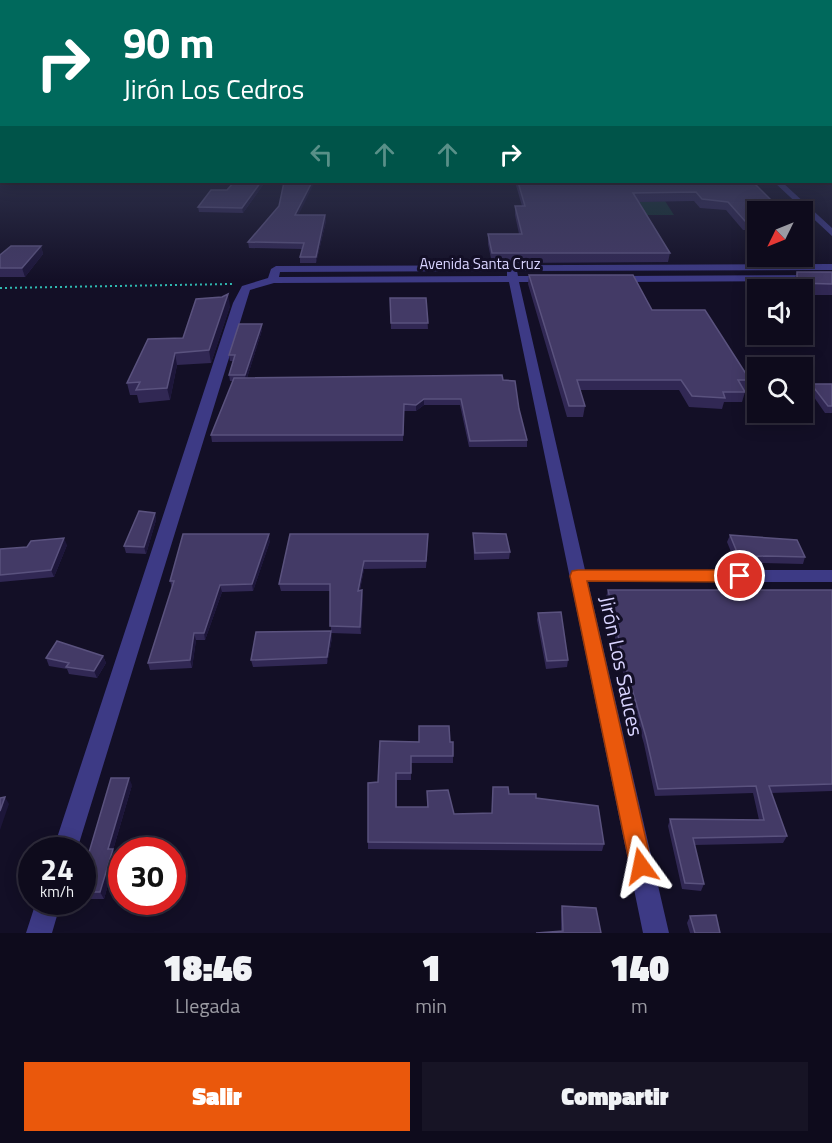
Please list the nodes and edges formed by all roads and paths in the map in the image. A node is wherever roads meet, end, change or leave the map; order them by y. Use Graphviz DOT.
graph roads {
  1 [pos="789,193"];
  2 [pos="832,233"];
  3 [pos="832,267"];
  4 [pos="513,274"];
  5 [pos="832,279"];
  6 [pos="252,284"];
  7 [pos="0,288"];
  8 [pos="578,576"];
  9 [pos="832,576"];
  10 [pos="69,837"];
  11 [pos="45,915"];
  12 [pos="39,933"];
  13 [pos="656,933"];
  1 -- 2 [label="street"];
  3 -- 4 [label="street, Avenida Santa Cruz"];
  4 -- 5 [label="street, Avenida Santa Cruz"];
  4 -- 6 [label="street, Avenida Santa Cruz"];
  4 -- 8 [label="street, Jirón Los Sauces"];
  6 -- 7 [label="path"];
  6 -- 10 [label="street"];
  8 -- 9 [label="street"];
  8 -- 13 [label="street, Jirón Los Sauces"];
  11 -- 12 [label="street"];
}
